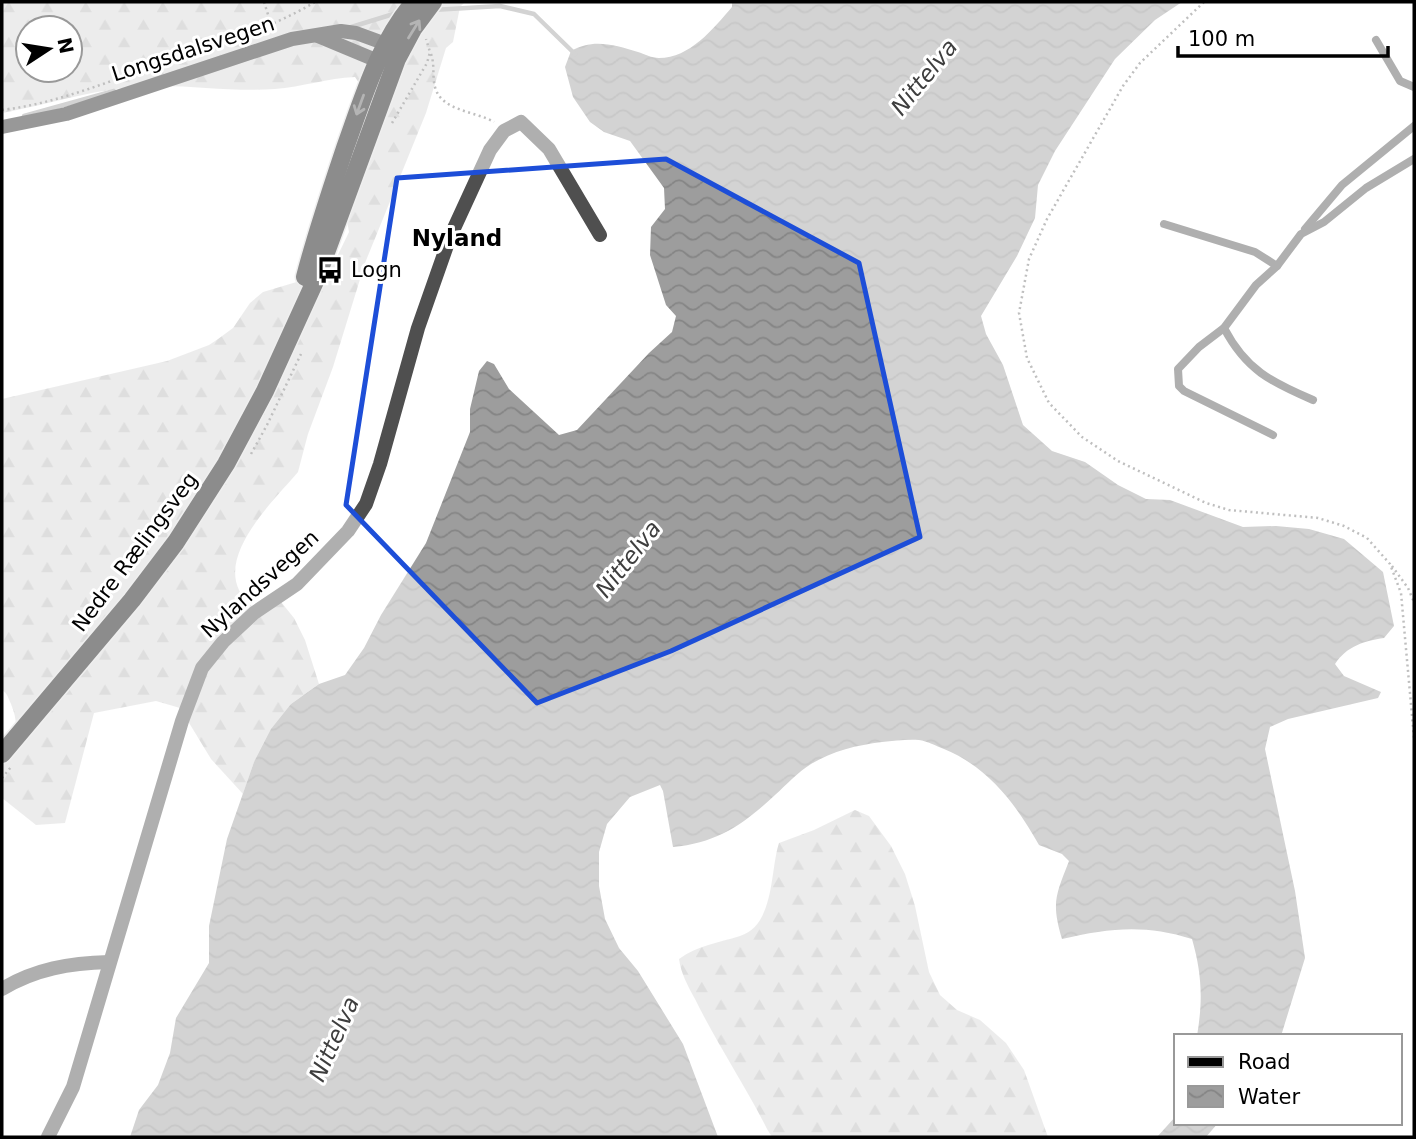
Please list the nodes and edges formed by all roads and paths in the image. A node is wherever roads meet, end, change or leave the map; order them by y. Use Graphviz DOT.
graph roads {
  1 [pos="264,2"];
  2 [pos="315,2"];
  3 [pos="414,2"];
  4 [pos="433,2"];
  5 [pos="271,24"];
  6 [pos="317,35"];
  7 [pos="1376,40"];
  8 [pos="392,52"];
  9 [pos="430,52"];
  10 [pos="378,61"];
  11 [pos="1414,87"];
  12 [pos="2,110"];
  13 [pos="1414,126"];
  14 [pos="2,127"];
  15 [pos="504,131"];
  16 [pos="1414,159"];
  17 [pos="1164,225"];
  18 [pos="1301,234"];
  19 [pos="600,235"];
  20 [pos="1277,266"];
  21 [pos="295,322"];
  22 [pos="1224,328"];
  23 [pos="1313,400"];
  24 [pos="1273,435"];
  25 [pos="1391,564"];
  26 [pos="1414,602"];
  27 [pos="2,754"];
  28 [pos="109,962"];
  29 [pos="2,989"];
  30 [pos="48,1137"];
  1 -- 5 [label="path"];
  2 -- 5 [label="path"];
  3 -- 8 [label="main road, Nedre Rælingsveg"];
  8 -- 4 [label="main road, Nedre Rælingsveg, one-way"];
  5 -- 12 [label="path"];
  6 -- 8 [label="main road, Longsdalsvegen"];
  6 -- 10 [label="main road"];
  6 -- 14 [label="main road, Longsdalsvegen"];
  7 -- 11 [label="lane"];
  8 -- 10 [label="main road, Nedre Rælingsveg"];
  8 -- 21 [label="main road, Nedre Rælingsveg"];
  9 -- 15 [label="path"];
  10 -- 21 [label="main road, Nedre Rælingsveg, one-way"];
  13 -- 18 [label="lane"];
  15 -- 19 [label="street, Nylandsvegen"];
  15 -- 28 [label="street, Nylandsvegen"];
  16 -- 18 [label="lane"];
  17 -- 20 [label="lane"];
  18 -- 20 [label="lane"];
  20 -- 22 [label="lane"];
  21 -- 27 [label="main road, Nedre Rælingsveg"];
  22 -- 23 [label="lane"];
  22 -- 24 [label="lane"];
  25 -- 26 [label="path"];
  28 -- 29 [label="street"];
  28 -- 30 [label="street, Nylandsvegen"];
}
